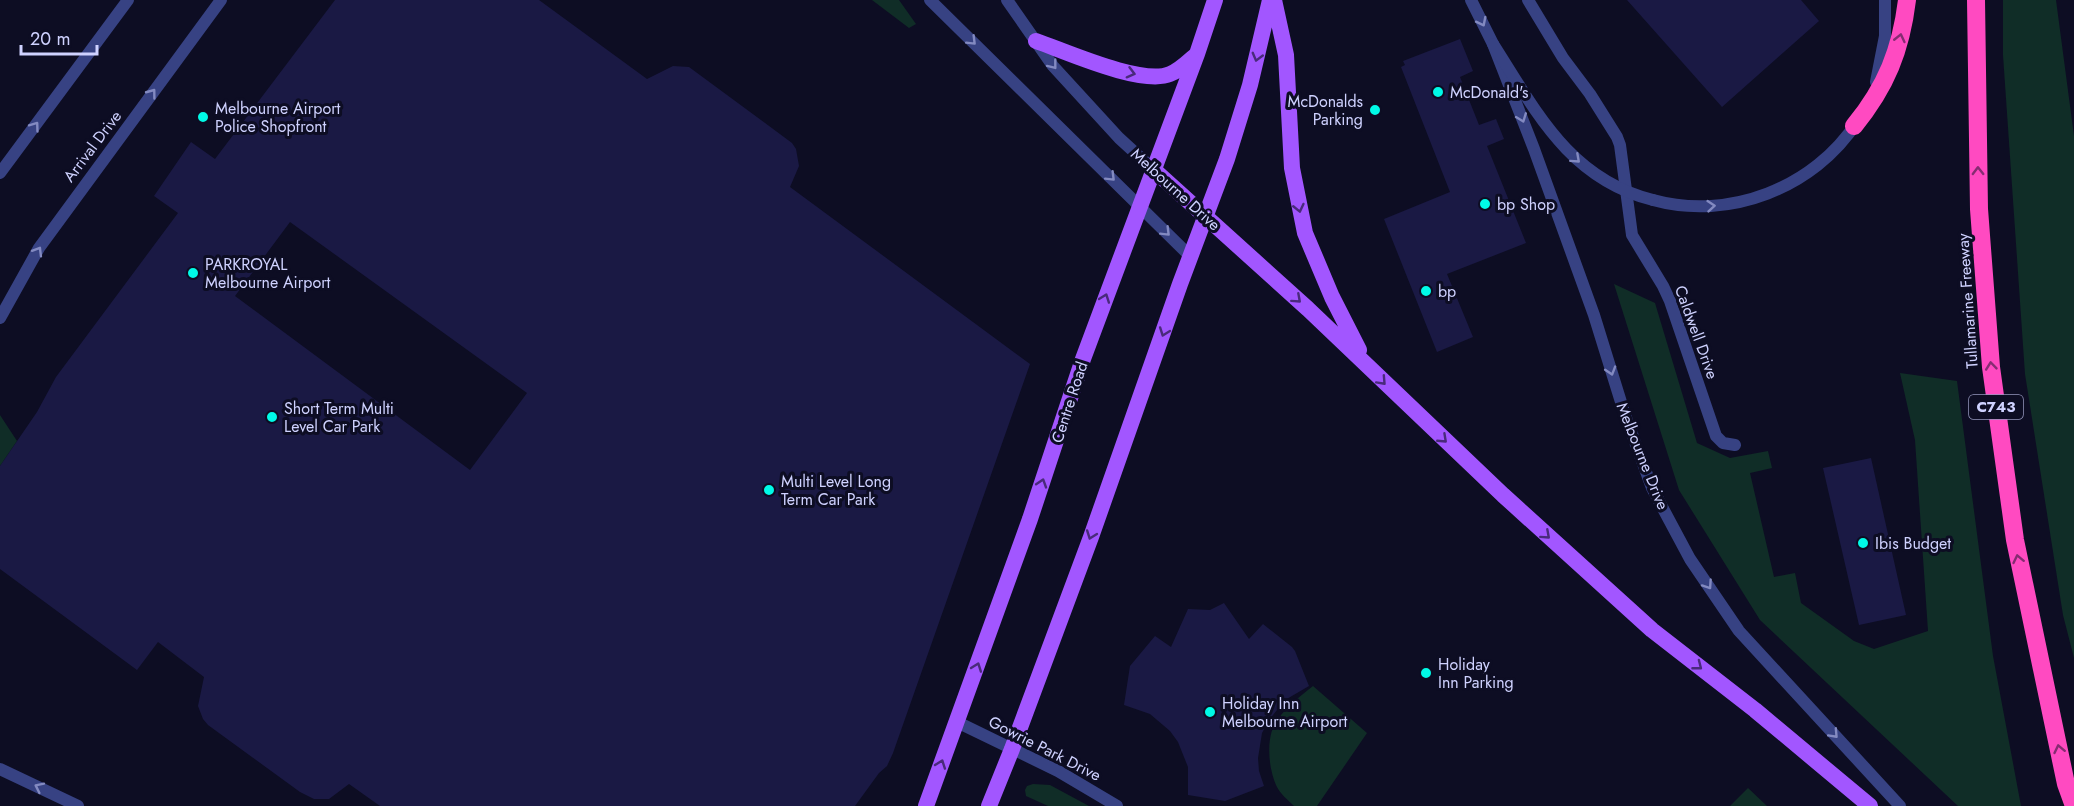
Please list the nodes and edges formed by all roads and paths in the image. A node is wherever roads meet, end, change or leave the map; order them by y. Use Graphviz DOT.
graph roads {
  1 [pos="128,0"];
  2 [pos="221,0"];
  3 [pos="930,0"];
  4 [pos="1007,0"];
  5 [pos="1215,0"];
  6 [pos="1272,0"];
  7 [pos="1471,0"];
  8 [pos="1528,0"];
  9 [pos="1885,0"];
  10 [pos="1907,0"];
  11 [pos="1976,0"];
  12 [pos="1036,41"];
  13 [pos="1493,44"];
  14 [pos="1197,54"];
  15 [pos="1854,126"];
  16 [pos="1154,170"];
  17 [pos="0,173"];
  18 [pos="1141,207"];
  19 [pos="1206,218"];
  20 [pos="1191,257"];
  21 [pos="0,318"];
  22 [pos="1364,362"];
  23 [pos="1735,446"];
  24 [pos="957,722"];
  25 [pos="1012,749"];
  26 [pos="0,769"];
  27 [pos="78,806"];
  28 [pos="926,806"];
  29 [pos="988,806"];
  30 [pos="1117,806"];
  31 [pos="1870,806"];
  32 [pos="1900,806"];
  33 [pos="2074,806"];
  17 -- 1 [label="street, one-way"];
  21 -- 2 [label="street, Arrival Drive, one-way"];
  3 -- 18 [label="street, one-way"];
  4 -- 12 [label="street, Melbourne Drive"];
  5 -- 14 [label="main road, Centre Road"];
  6 -- 19 [label="main road, one-way"];
  6 -- 22 [label="main road, Melbourne Drive, one-way"];
  7 -- 13 [label="street, one-way"];
  8 -- 23 [label="street, Caldwell Drive"];
  9 -- 15 [label="street"];
  15 -- 10 [label="highway, one-way"];
  33 -- 11 [label="highway, Tullamarine Freeway / C743, one-way"];
  12 -- 14 [label="main road, one-way"];
  12 -- 16 [label="street, Melbourne Drive, one-way"];
  13 -- 15 [label="street, one-way, bridge"];
  13 -- 32 [label="street, Melbourne Drive, one-way, bridge"];
  14 -- 16 [label="main road, Centre Road"];
  16 -- 18 [label="main road, Centre Road"];
  16 -- 19 [label="main road, Melbourne Drive"];
  18 -- 20 [label="street, one-way"];
  24 -- 18 [label="main road, Centre Road, one-way"];
  19 -- 20 [label="main road"];
  19 -- 22 [label="main road, Melbourne Drive, one-way"];
  20 -- 25 [label="main road, one-way"];
  22 -- 31 [label="main road, Melbourne Drive, one-way"];
  24 -- 25 [label="street, Gowrie Park Drive"];
  28 -- 24 [label="main road, Centre Road, one-way"];
  25 -- 29 [label="main road"];
  25 -- 30 [label="street, Gowrie Park Drive"];
  27 -- 26 [label="street, one-way"];
}
